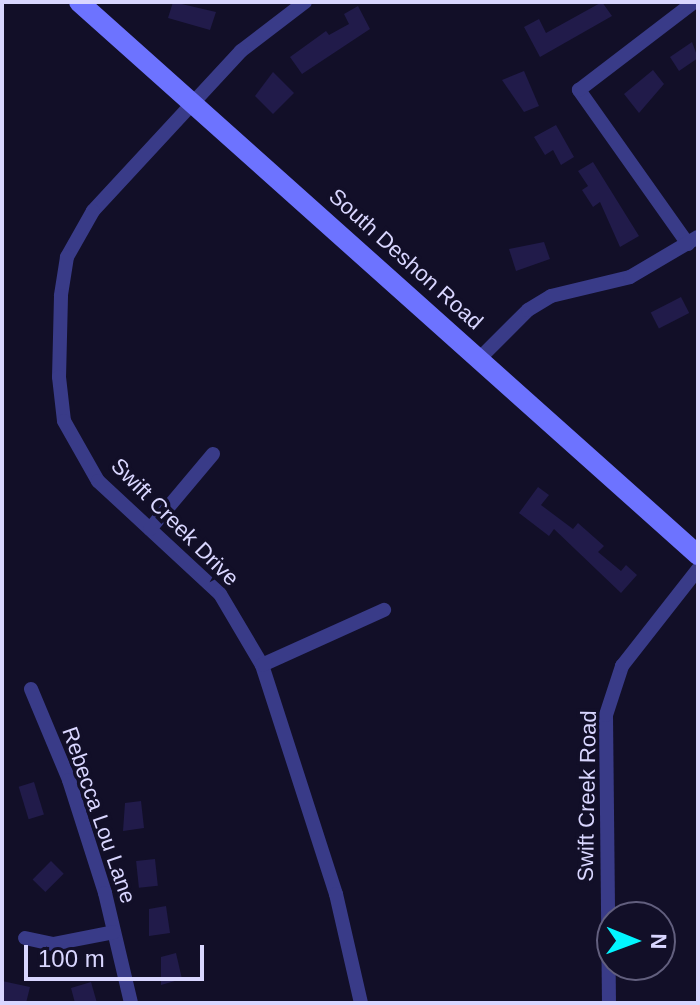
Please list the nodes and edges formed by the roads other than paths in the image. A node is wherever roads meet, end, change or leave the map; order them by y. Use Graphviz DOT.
graph roads {
  1 [pos="79,2"];
  2 [pos="305,2"];
  3 [pos="694,2"];
  4 [pos="196,105"];
  5 [pos="693,240"];
  6 [pos="481,357"];
  7 [pos="213,454"];
  8 [pos="150,529"];
  9 [pos="698,555"];
  10 [pos="698,569"];
  11 [pos="384,610"];
  12 [pos="262,665"];
  13 [pos="31,689"];
  14 [pos="114,932"];
  15 [pos="25,938"];
  16 [pos="131,1003"];
  17 [pos="361,1003"];
  18 [pos="609,1003"];
  1 -- 4 [label="street, South Deshon Road"];
  2 -- 4 [label="street, Swift Creek Drive"];
  3 -- 5 [label="street"];
  4 -- 6 [label="street, South Deshon Road"];
  4 -- 8 [label="street, Swift Creek Drive"];
  5 -- 6 [label="street"];
  6 -- 9 [label="street, South Deshon Road"];
  7 -- 8 [label="street"];
  8 -- 12 [label="street, Swift Creek Drive"];
  10 -- 18 [label="street, Swift Creek Road"];
  11 -- 12 [label="street"];
  12 -- 17 [label="street, Swift Creek Drive"];
  13 -- 14 [label="street, Rebecca Lou Lane"];
  14 -- 15 [label="street"];
  14 -- 16 [label="street, Rebecca Lou Lane"];
}
